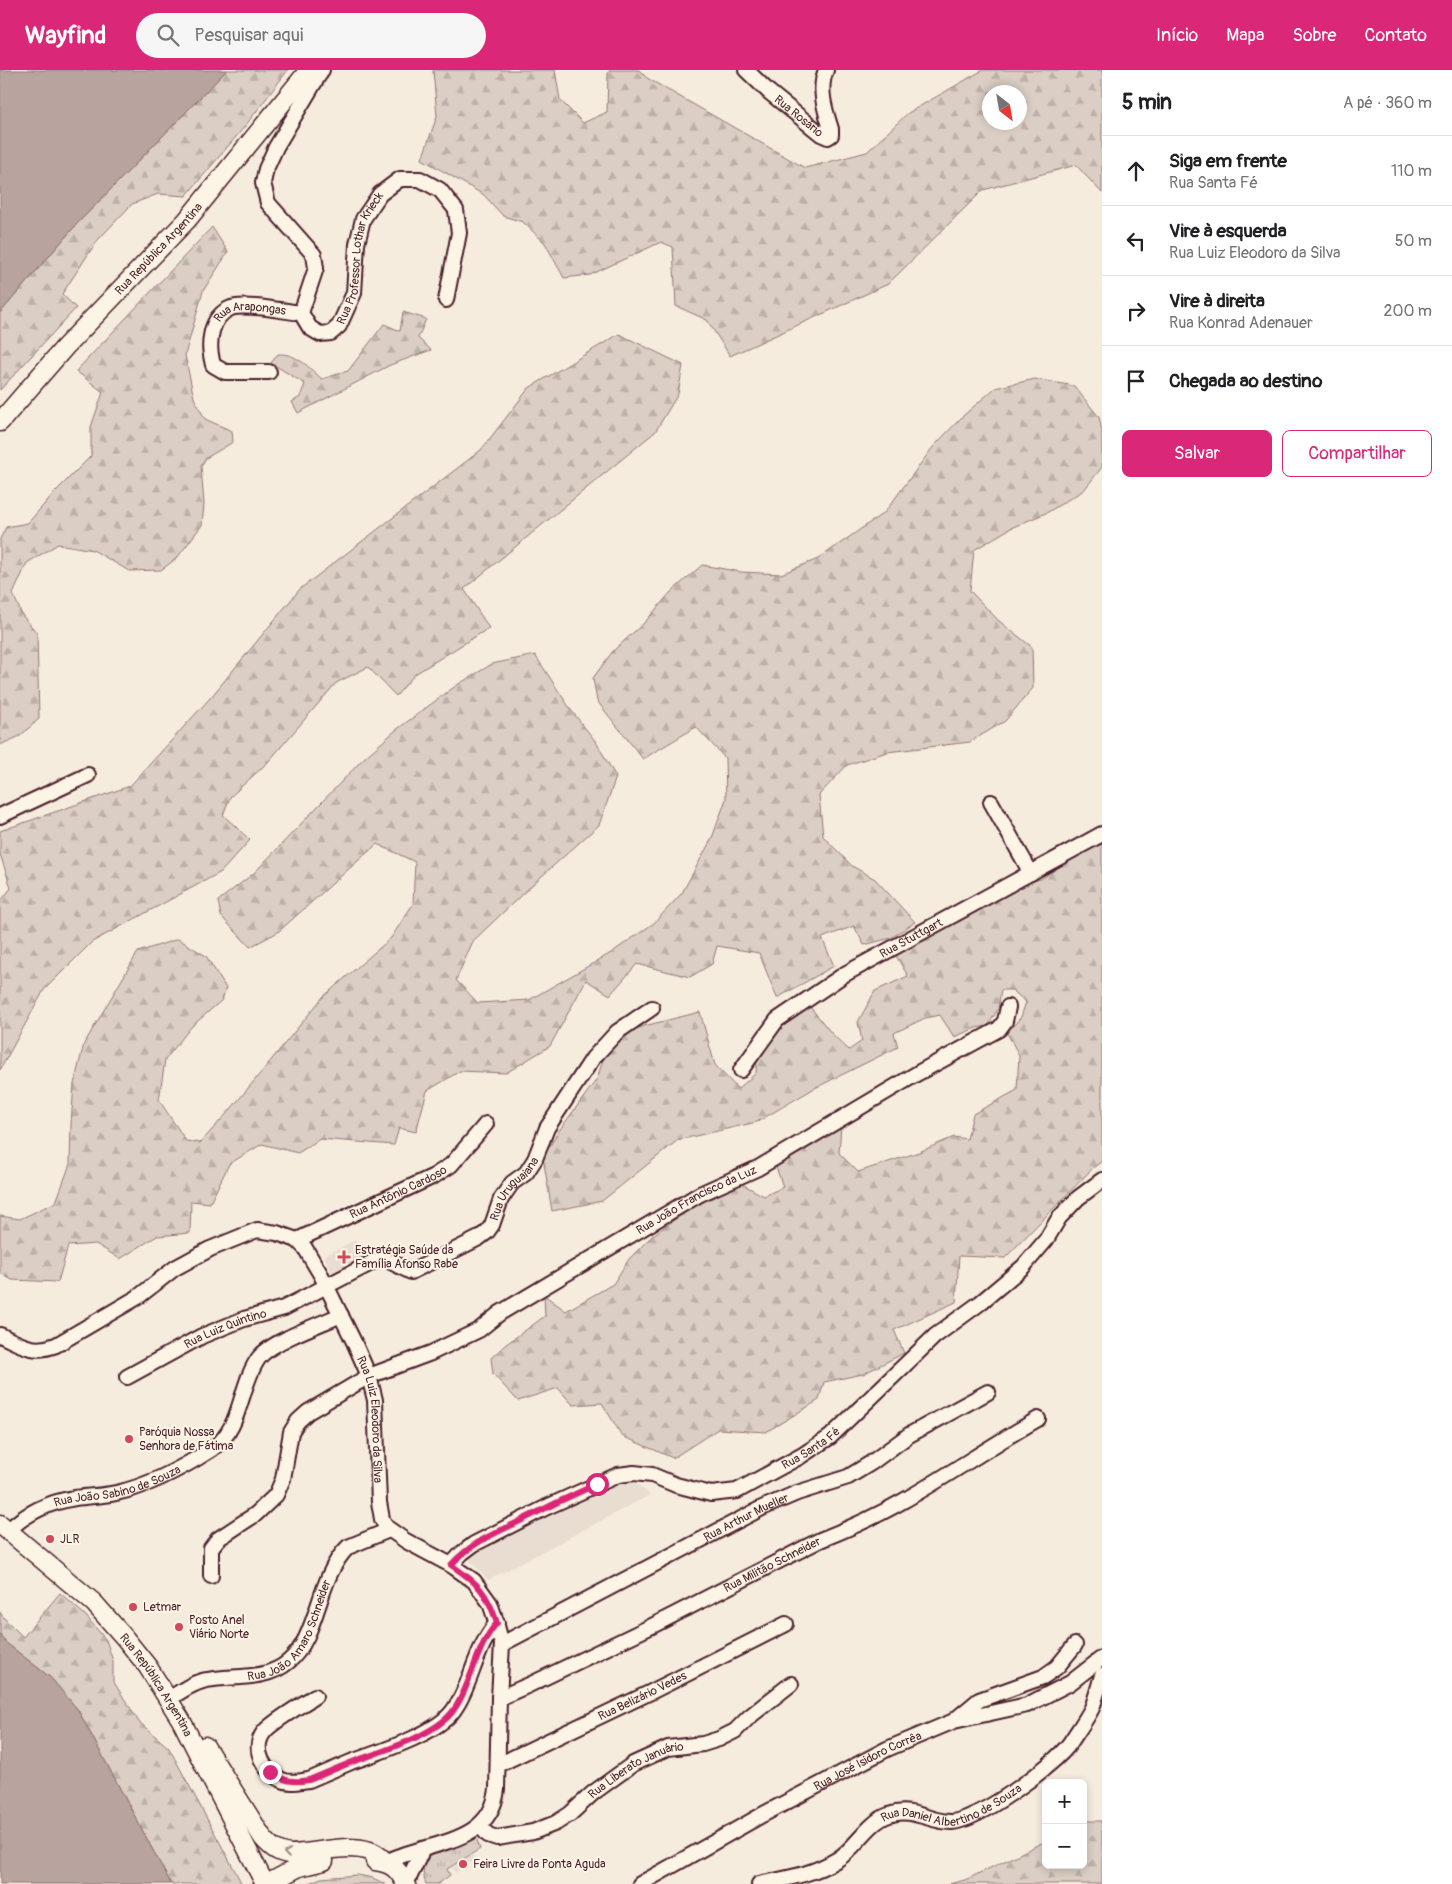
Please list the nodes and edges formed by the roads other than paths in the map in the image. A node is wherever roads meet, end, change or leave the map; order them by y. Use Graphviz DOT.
graph roads {
  1 [pos="309,70"];
  2 [pos="322,70"];
  3 [pos="746,70"];
  4 [pos="761,70"];
  5 [pos="826,70"];
  6 [pos="769,92"];
  7 [pos="446,300"];
  8 [pos="301,312"];
  9 [pos="269,372"];
  10 [pos="0,422"];
  11 [pos="88,775"];
  12 [pos="990,802"];
  13 [pos="0,816"];
  14 [pos="1102,834"];
  15 [pos="1031,873"];
  16 [pos="1008,1007"];
  17 [pos="652,1008"];
  18 [pos="741,1070"];
  19 [pos="486,1124"];
  20 [pos="1102,1180"];
  21 [pos="297,1240"];
  22 [pos="327,1287"];
  23 [pos="341,1315"];
  24 [pos="0,1335"];
  25 [pos="369,1376"];
  26 [pos="127,1377"];
  27 [pos="988,1392"];
  28 [pos="1038,1419"];
  29 [pos="4,1527"];
  30 [pos="389,1530"];
  31 [pos="451,1565"];
  32 [pos="211,1576"];
  33 [pos="497,1623"];
  34 [pos="786,1624"];
  35 [pos="502,1644"];
  36 [pos="1075,1645"];
  37 [pos="1102,1658"];
  38 [pos="1102,1675"];
  39 [pos="791,1684"];
  40 [pos="315,1696"];
  41 [pos="499,1698"];
  42 [pos="169,1699"];
  43 [pos="181,1720"];
  44 [pos="954,1721"];
  45 [pos="498,1765"];
  46 [pos="480,1826"];
  47 [pos="423,1849"];
  48 [pos="386,1862"];
  49 [pos="271,1881"];
  50 [pos="406,1884"];
  51 [pos="640,1884"];
  52 [pos="759,1884"];
  1 -- 10 [label="main road, Rua República Argentina"];
  2 -- 8 [label="street"];
  3 -- 6 [label="street, Rua Rosário"];
  4 -- 6 [label="street"];
  5 -- 6 [label="street, Rua Rosário"];
  7 -- 8 [label="street, Rua Professor Lothar Krieck"];
  8 -- 9 [label="street, Rua Arapongas"];
  11 -- 13 [label="street"];
  12 -- 15 [label="street"];
  14 -- 15 [label="street, Rua Stuttgart"];
  15 -- 18 [label="street, Rua Stuttgart"];
  16 -- 25 [label="street, Rua João Francisco da Luz"];
  17 -- 22 [label="street, Rua Uruguaiana"];
  19 -- 21 [label="street, Rua Antônio Cardoso"];
  20 -- 31 [label="street, Rua Santa Fé"];
  21 -- 22 [label="street, Rua Luiz Eleodoro da Silva"];
  21 -- 24 [label="street"];
  22 -- 23 [label="street, Rua Luiz Eleodoro da Silva"];
  22 -- 26 [label="street, Rua Luiz Quintino"];
  23 -- 25 [label="street, Rua Luiz Eleodoro da Silva"];
  23 -- 29 [label="street, Rua João Sabino de Souza"];
  25 -- 30 [label="street, Rua Luiz Eleodoro da Silva"];
  25 -- 32 [label="street, Rua João Francisco da Luz"];
  27 -- 35 [label="street, Rua Arthur Mueller"];
  28 -- 41 [label="street, Rua Militão Schneider"];
  29 -- 42 [label="main road, Rua República Argentina"];
  30 -- 31 [label="street"];
  30 -- 42 [label="street, Rua João Amaro Schneider"];
  31 -- 33 [label="street"];
  33 -- 35 [label="street"];
  33 -- 40 [label="street"];
  34 -- 45 [label="street, Rua Belizário Vedes"];
  35 -- 41 [label="street"];
  36 -- 44 [label="street"];
  37 -- 44 [label="street, Rua José Isidoro Corrêa"];
  38 -- 52 [label="street, Rua Daniel Albertino de Souza"];
  39 -- 46 [label="street, Rua Liberato Januário"];
  41 -- 45 [label="street"];
  42 -- 43 [label="main road, Rua República Argentina"];
  48 -- 43 [label="main road, one-way"];
  43 -- 49 [label="main road, Rua República Argentina"];
  44 -- 51 [label="street, Rua José Isidoro Corrêa"];
  45 -- 46 [label="street"];
  46 -- 47 [label="street"];
  47 -- 48 [label="street"];
  47 -- 50 [label="street"];
  48 -- 49 [label="main road"];
  48 -- 50 [label="main road"];
}
